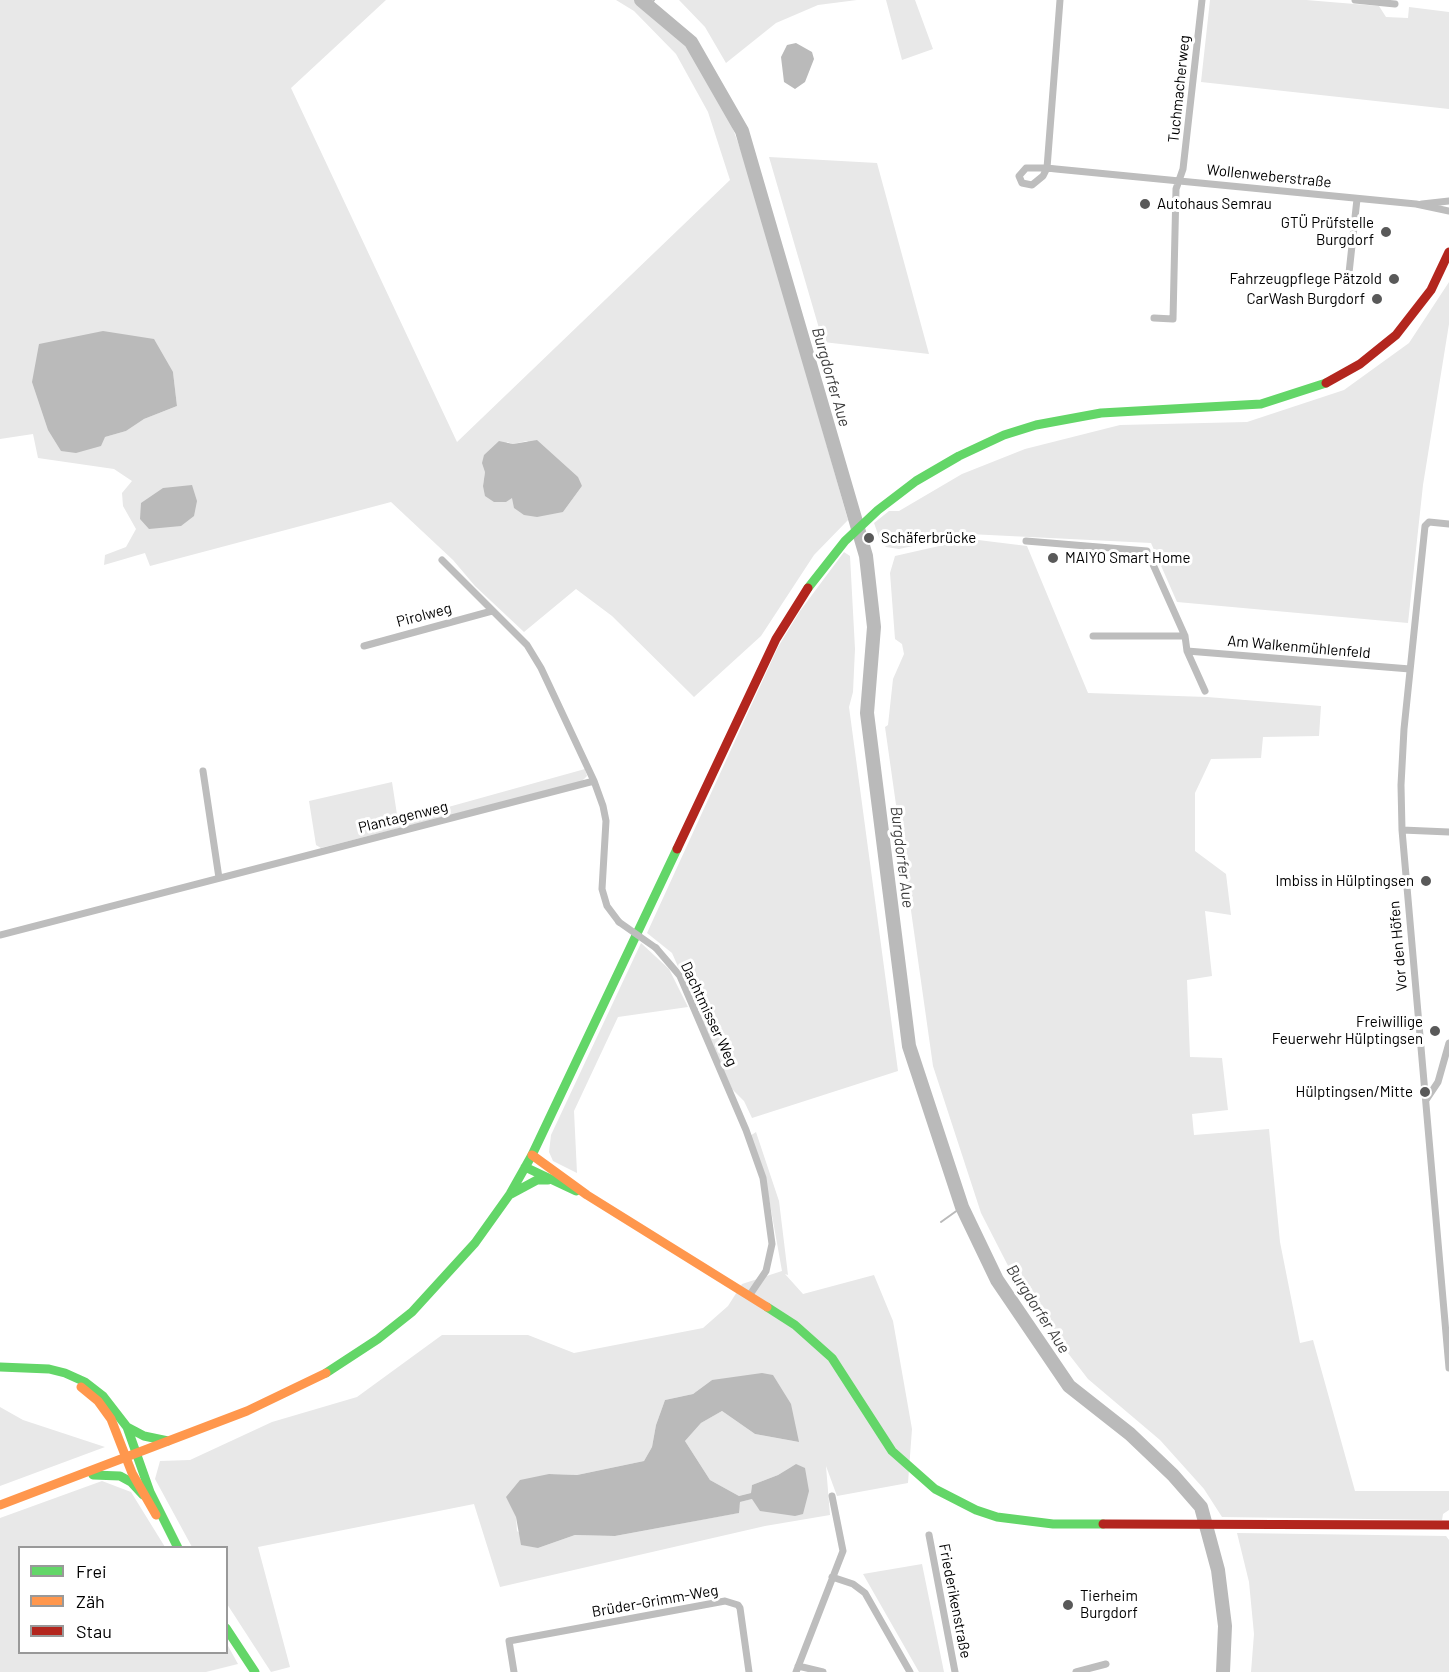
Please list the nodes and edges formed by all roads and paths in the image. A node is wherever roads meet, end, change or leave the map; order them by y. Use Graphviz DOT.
graph roads {
  1 [pos="1060,0"];
  2 [pos="1202,0"];
  3 [pos="1355,0"];
  4 [pos="1395,4"];
  5 [pos="1179,181"];
  6 [pos="1357,199"];
  7 [pos="1449,201"];
  8 [pos="1420,204"];
  9 [pos="1449,211"];
  10 [pos="1449,252"];
  11 [pos="1349,273"];
  12 [pos="1154,318"];
  13 [pos="1449,524"];
  14 [pos="1026,541"];
  15 [pos="442,560"];
  16 [pos="492,611"];
  17 [pos="1093,636"];
  18 [pos="1185,636"];
  19 [pos="364,646"];
  20 [pos="1187,651"];
  21 [pos="1410,669"];
  22 [pos="1205,691"];
  23 [pos="203,771"];
  24 [pos="594,781"];
  25 [pos="1402,830"];
  26 [pos="1449,832"];
  27 [pos="219,878"];
  28 [pos="0,935"];
  29 [pos="1449,1043"];
  30 [pos="1426,1100"];
  31 [pos="532,1155"];
  32 [pos="525,1167"];
  33 [pos="548,1180"];
  34 [pos="510,1194"];
  35 [pos="587,1196"];
  36 [pos="749,1296"];
  37 [pos="1449,1366"];
  38 [pos="0,1367"];
  39 [pos="28,1368"];
  40 [pos="127,1426"];
  41 [pos="168,1441"];
  42 [pos="138,1454"];
  43 [pos="126,1458"];
  44 [pos="84,1475"];
  45 [pos="143,1495"];
  46 [pos="832,1496"];
  47 [pos="0,1505"];
  48 [pos="1449,1525"];
  49 [pos="929,1535"];
  50 [pos="176,1543"];
  51 [pos="832,1577"];
  52 [pos="228,1631"];
  53 [pos="1106,1664"];
  54 [pos="797,1669"];
  55 [pos="255,1672"];
  56 [pos="514,1672"];
  57 [pos="749,1672"];
  58 [pos="823,1672"];
  59 [pos="910,1672"];
  60 [pos="956,1672"];
  61 [pos="1076,1672"];
  1 -- 5 [label="street, Wollenweberstraße"];
  2 -- 5 [label="street, Tuchmacherweg"];
  3 -- 4 [label="street"];
  5 -- 6 [label="street, Wollenweberstraße"];
  5 -- 12 [label="street"];
  6 -- 8 [label="street, Wollenweberstraße"];
  6 -- 11 [label="street"];
  7 -- 8 [label="street, Wollenweberstraße"];
  8 -- 9 [label="street, Wollenweberstraße"];
  10 -- 31 [label="main road"];
  13 -- 21 [label="street, Vor den Höfen"];
  14 -- 18 [label="street"];
  15 -- 16 [label="street, Dachtmisser Weg"];
  16 -- 19 [label="street, Pirolweg"];
  16 -- 24 [label="street, Dachtmisser Weg"];
  17 -- 18 [label="street"];
  18 -- 20 [label="street"];
  20 -- 21 [label="street, Am Walkenmühlenfeld"];
  20 -- 22 [label="street"];
  21 -- 25 [label="street, Vor den Höfen"];
  23 -- 27 [label="street"];
  24 -- 27 [label="street, Plantagenweg"];
  24 -- 36 [label="street, Dachtmisser Weg, bridge"];
  25 -- 26 [label="street"];
  25 -- 30 [label="street, Vor den Höfen"];
  27 -- 28 [label="street, Plantagenweg"];
  29 -- 30 [label="street"];
  30 -- 37 [label="street, Vor den Höfen"];
  31 -- 32 [label="main road"];
  31 -- 35 [label="main road"];
  32 -- 33 [label="main road"];
  32 -- 34 [label="main road"];
  33 -- 34 [label="main road"];
  33 -- 35 [label="main road"];
  34 -- 41 [label="main road"];
  35 -- 36 [label="main road"];
  36 -- 48 [label="main road"];
  38 -- 39 [label="main road"];
  39 -- 40 [label="main road"];
  39 -- 43 [label="main road"];
  40 -- 41 [label="main road"];
  40 -- 42 [label="main road"];
  41 -- 42 [label="main road"];
  42 -- 43 [label="main road"];
  42 -- 50 [label="main road"];
  43 -- 44 [label="main road"];
  43 -- 45 [label="main road"];
  44 -- 45 [label="main road"];
  44 -- 47 [label="main road"];
  45 -- 50 [label="main road"];
  46 -- 51 [label="street"];
  49 -- 60 [label="street, Friederikenstraße"];
  51 -- 54 [label="street"];
  51 -- 59 [label="street"];
  52 -- 55 [label="main road"];
  53 -- 61 [label="street"];
  54 -- 58 [label="street"];
  56 -- 57 [label="street, Brüder-Grimm-Weg"];
}
